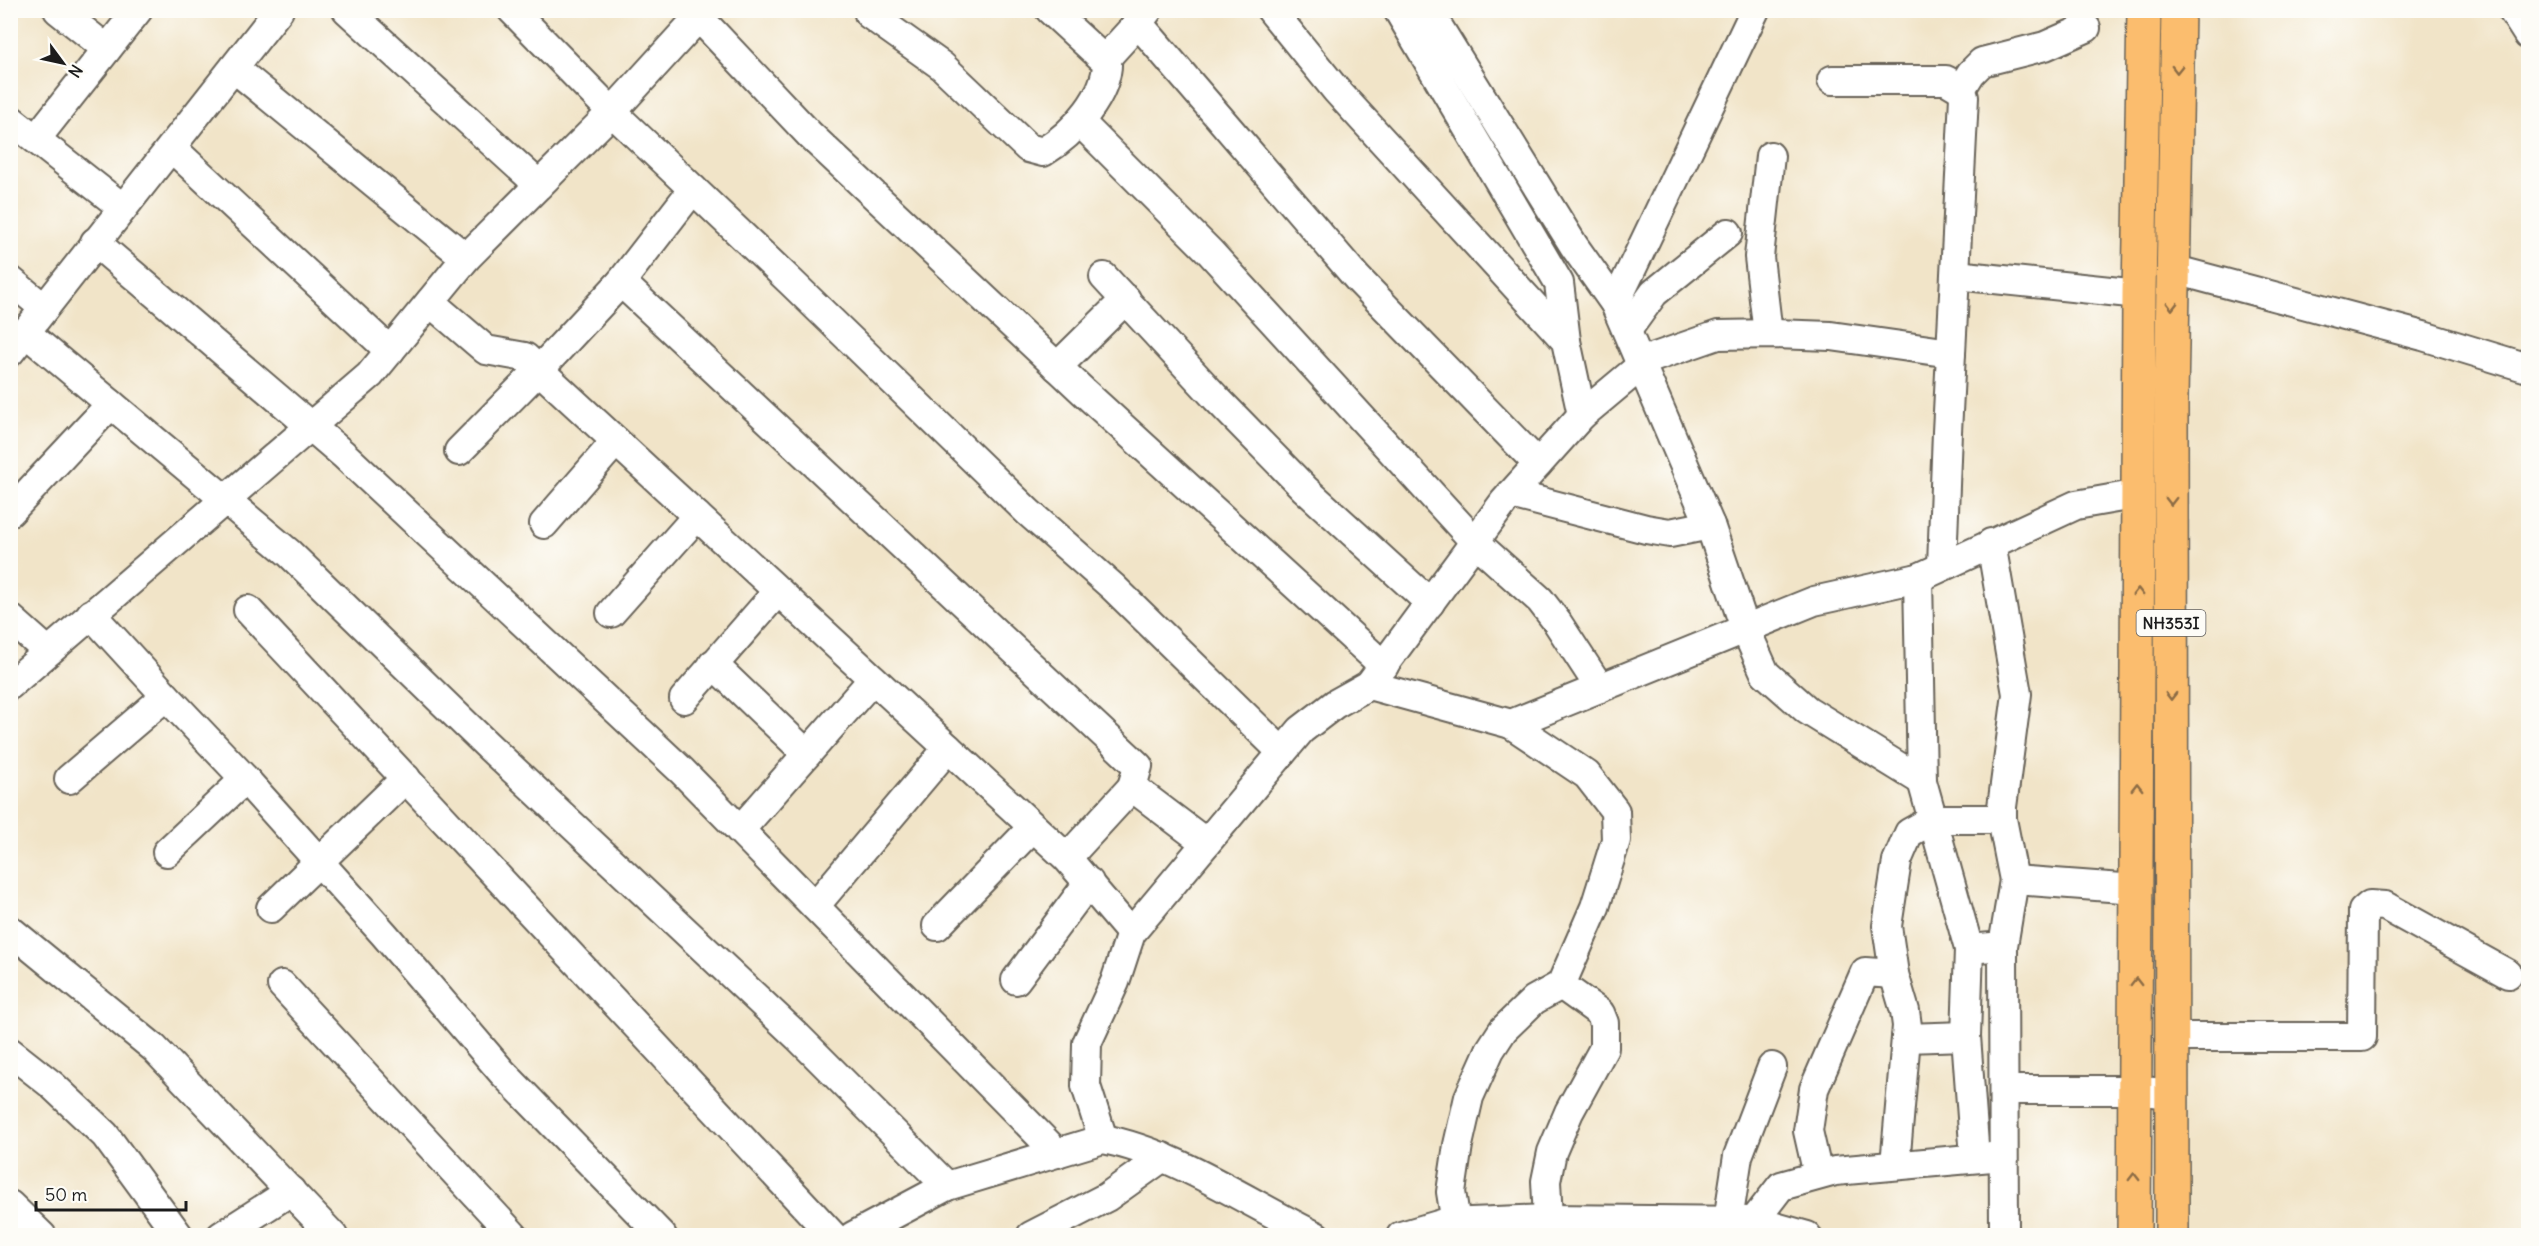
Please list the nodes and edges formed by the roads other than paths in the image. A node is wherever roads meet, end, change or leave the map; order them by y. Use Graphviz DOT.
graph roads {
  1 [pos="58,10"];
  2 [pos="138,10"];
  3 [pos="279,10"];
  4 [pos="348,10"];
  5 [pos="512,10"];
  6 [pos="1050,10"];
  7 [pos="1271,10"];
  8 [pos="1398,10"];
  9 [pos="1428,10"];
  10 [pos="1755,10"];
  11 [pos="2144,10"];
  12 [pos="2178,10"];
  13 [pos="2512,10"];
  14 [pos="698,12"];
  15 [pos="868,12"];
  16 [pos="1143,17"];
  17 [pos="2086,28"];
  18 [pos="2529,35"];
  19 [pos="107,49"];
  20 [pos="1107,57"];
  21 [pos="234,68"];
  22 [pos="1832,80"];
  23 [pos="1961,89"];
  24 [pos="612,112"];
  25 [pos="10,119"];
  26 [pos="1080,122"];
  27 [pos="36,139"];
  28 [pos="172,148"];
  29 [pos="1770,156"];
  30 [pos="539,184"];
  31 [pos="693,189"];
  32 [pos="123,208"];
  33 [pos="1728,232"];
  34 [pos="95,242"];
  35 [pos="466,258"];
  36 [pos="2172,269"];
  37 [pos="1956,275"];
  38 [pos="1104,277"];
  39 [pos="10,279"];
  40 [pos="621,282"];
  41 [pos="2139,294"];
  42 [pos="1126,299"];
  43 [pos="430,302"];
  44 [pos="44,308"];
  45 [pos="1622,316"];
  46 [pos="1768,334"];
  47 [pos="1566,341"];
  48 [pos="18,342"];
  49 [pos="390,351"];
  50 [pos="1951,353"];
  51 [pos="1642,365"];
  52 [pos="1057,367"];
  53 [pos="2529,368"];
  54 [pos="539,370"];
  55 [pos="111,404"];
  56 [pos="1582,415"];
  57 [pos="310,426"];
  58 [pos="616,441"];
  59 [pos="459,450"];
  60 [pos="1538,464"];
  61 [pos="1511,494"];
  62 [pos="2139,494"];
  63 [pos="225,499"];
  64 [pos="10,512"];
  65 [pos="697,516"];
  66 [pos="544,524"];
  67 [pos="1710,525"];
  68 [pos="1475,542"];
  69 [pos="1991,543"];
  70 [pos="1930,572"];
  71 [pos="778,591"];
  72 [pos="1430,603"];
  73 [pos="248,610"];
  74 [pos="611,613"];
  75 [pos="91,614"];
  76 [pos="10,618"];
  77 [pos="1745,628"];
  78 [pos="47,651"];
  79 [pos="713,664"];
  80 [pos="1377,676"];
  81 [pos="873,679"];
  82 [pos="10,685"];
  83 [pos="1600,688"];
  84 [pos="166,696"];
  85 [pos="684,699"];
  86 [pos="1511,724"];
  87 [pos="948,748"];
  88 [pos="1282,752"];
  89 [pos="807,754"];
  90 [pos="406,778"];
  91 [pos="69,779"];
  92 [pos="245,779"];
  93 [pos="1922,781"];
  94 [pos="1132,787"];
  95 [pos="1934,819"];
  96 [pos="2002,819"];
  97 [pos="1033,827"];
  98 [pos="740,830"];
  99 [pos="1206,843"];
  100 [pos="167,852"];
  101 [pos="1067,858"];
  102 [pos="319,862"];
  103 [pos="2014,880"];
  104 [pos="1089,882"];
  105 [pos="2136,889"];
  106 [pos="815,906"];
  107 [pos="271,908"];
  108 [pos="937,926"];
  109 [pos="10,930"];
  110 [pos="1131,933"];
  111 [pos="2003,946"];
  112 [pos="1969,949"];
  113 [pos="1894,974"];
  114 [pos="2508,974"];
  115 [pos="1016,980"];
  116 [pos="282,985"];
  117 [pos="1561,985"];
  118 [pos="1966,1036"];
  119 [pos="2170,1037"];
  120 [pos="1906,1038"];
  121 [pos="10,1052"];
  122 [pos="1772,1067"];
  123 [pos="2004,1090"];
  124 [pos="2135,1090"];
  125 [pos="2171,1094"];
  126 [pos="1103,1139"];
  127 [pos="1057,1153"];
  128 [pos="2003,1156"];
  129 [pos="1163,1158"];
  130 [pos="1975,1158"];
  131 [pos="1895,1165"];
  132 [pos="1818,1175"];
  133 [pos="947,1186"];
  134 [pos="291,1191"];
  135 [pos="10,1205"];
  136 [pos="1548,1219"];
  137 [pos="1741,1221"];
  138 [pos="1455,1223"];
  139 [pos="1295,1232"];
  140 [pos="42,1236"];
  141 [pos="179,1236"];
  142 [pos="221,1236"];
  143 [pos="333,1236"];
  144 [pos="514,1236"];
  145 [pos="662,1236"];
  146 [pos="833,1236"];
  147 [pos="853,1236"];
  148 [pos="1031,1236"];
  149 [pos="1401,1236"];
  150 [pos="1807,1236"];
  151 [pos="2004,1236"];
  152 [pos="2134,1236"];
  153 [pos="2172,1236"];
  1 -- 19 [label="street"];
  2 -- 19 [label="street"];
  3 -- 21 [label="street"];
  4 -- 30 [label="street"];
  5 -- 24 [label="street"];
  6 -- 20 [label="street"];
  7 -- 47 [label="street"];
  8 -- 47 [label="street"];
  9 -- 45 [label="street"];
  10 -- 45 [label="street"];
  11 -- 41 [label="highway, NH353I"];
  12 -- 36 [label="highway, NH353I, one-way"];
  13 -- 18 [label="street"];
  14 -- 24 [label="street"];
  14 -- 52 [label="street"];
  15 -- 26 [label="street"];
  16 -- 20 [label="street"];
  16 -- 60 [label="street"];
  17 -- 23 [label="street"];
  19 -- 27 [label="street"];
  20 -- 26 [label="street"];
  21 -- 28 [label="street"];
  21 -- 35 [label="street"];
  22 -- 23 [label="street"];
  23 -- 37 [label="street"];
  24 -- 30 [label="street"];
  24 -- 31 [label="street"];
  25 -- 27 [label="street"];
  26 -- 68 [label="street"];
  27 -- 32 [label="street"];
  28 -- 32 [label="street"];
  28 -- 49 [label="street"];
  29 -- 46 [label="street"];
  30 -- 35 [label="street"];
  31 -- 40 [label="street"];
  31 -- 88 [label="street"];
  32 -- 34 [label="street"];
  33 -- 45 [label="street"];
  34 -- 44 [label="street"];
  34 -- 57 [label="street"];
  35 -- 43 [label="street"];
  36 -- 53 [label="street"];
  36 -- 119 [label="highway, NH353I, one-way"];
  37 -- 41 [label="street"];
  37 -- 50 [label="street"];
  38 -- 42 [label="street"];
  39 -- 44 [label="street"];
  40 -- 54 [label="street"];
  40 -- 94 [label="street"];
  41 -- 62 [label="highway, NH353I"];
  42 -- 52 [label="street"];
  42 -- 72 [label="street"];
  43 -- 49 [label="street"];
  43 -- 54 [label="street"];
  44 -- 48 [label="street"];
  45 -- 51 [label="street"];
  46 -- 50 [label="street"];
  46 -- 51 [label="street"];
  47 -- 56 [label="street"];
  48 -- 55 [label="street"];
  49 -- 57 [label="street"];
  50 -- 70 [label="street"];
  51 -- 56 [label="street"];
  51 -- 67 [label="street"];
  52 -- 80 [label="street"];
  54 -- 58 [label="street"];
  54 -- 59 [label="street"];
  55 -- 63 [label="street"];
  55 -- 64 [label="street"];
  56 -- 60 [label="street"];
  57 -- 63 [label="street"];
  57 -- 98 [label="street"];
  58 -- 65 [label="street"];
  58 -- 66 [label="street"];
  60 -- 61 [label="street"];
  61 -- 67 [label="street"];
  61 -- 68 [label="street"];
  62 -- 69 [label="street"];
  105 -- 62 [label="highway, NH353I, one-way"];
  63 -- 75 [label="street"];
  63 -- 133 [label="street"];
  65 -- 71 [label="street"];
  65 -- 74 [label="street"];
  67 -- 77 [label="street"];
  68 -- 72 [label="street"];
  68 -- 83 [label="street"];
  69 -- 70 [label="street"];
  69 -- 96 [label="street"];
  70 -- 77 [label="street"];
  70 -- 93 [label="street"];
  71 -- 79 [label="street"];
  71 -- 81 [label="street"];
  72 -- 80 [label="street"];
  73 -- 90 [label="street"];
  75 -- 78 [label="street"];
  75 -- 84 [label="street"];
  76 -- 78 [label="street"];
  77 -- 83 [label="street"];
  77 -- 93 [label="street"];
  78 -- 82 [label="street"];
  79 -- 85 [label="street"];
  79 -- 89 [label="street"];
  80 -- 86 [label="street"];
  80 -- 88 [label="street"];
  81 -- 87 [label="street"];
  81 -- 89 [label="street"];
  83 -- 86 [label="street"];
  84 -- 91 [label="street"];
  84 -- 92 [label="street"];
  86 -- 117 [label="street"];
  87 -- 97 [label="street"];
  87 -- 106 [label="street"];
  88 -- 99 [label="street"];
  89 -- 98 [label="street"];
  90 -- 102 [label="street"];
  90 -- 146 [label="street"];
  92 -- 100 [label="street"];
  92 -- 102 [label="street"];
  93 -- 95 [label="street"];
  94 -- 99 [label="street"];
  94 -- 101 [label="street"];
  95 -- 96 [label="street"];
  95 -- 112 [label="street"];
  95 -- 113 [label="street"];
  96 -- 103 [label="street"];
  97 -- 101 [label="street"];
  97 -- 108 [label="street"];
  98 -- 106 [label="street"];
  99 -- 110 [label="street"];
  101 -- 104 [label="street"];
  102 -- 107 [label="street"];
  102 -- 145 [label="street"];
  103 -- 105 [label="street"];
  103 -- 111 [label="street"];
  104 -- 110 [label="street"];
  104 -- 115 [label="street"];
  124 -- 105 [label="highway, NH353I, one-way"];
  106 -- 127 [label="street"];
  109 -- 134 [label="street"];
  110 -- 126 [label="street"];
  111 -- 112 [label="street"];
  111 -- 123 [label="street"];
  112 -- 118 [label="street"];
  113 -- 120 [label="street"];
  113 -- 132 [label="street"];
  114 -- 119 [label="street"];
  116 -- 144 [label="street"];
  117 -- 136 [label="street"];
  117 -- 138 [label="street"];
  118 -- 120 [label="street"];
  118 -- 130 [label="street"];
  119 -- 125 [label="highway, NH353I"];
  120 -- 131 [label="street"];
  121 -- 141 [label="street"];
  122 -- 137 [label="street"];
  123 -- 124 [label="street"];
  123 -- 128 [label="street"];
  124 -- 125 [label="street"];
  152 -- 124 [label="highway, NH353I, one-way"];
  125 -- 153 [label="highway, NH353I"];
  126 -- 127 [label="street"];
  126 -- 129 [label="street"];
  127 -- 133 [label="street"];
  128 -- 130 [label="street"];
  128 -- 151 [label="street"];
  129 -- 139 [label="street"];
  129 -- 148 [label="street"];
  130 -- 131 [label="street"];
  131 -- 132 [label="street"];
  132 -- 137 [label="street"];
  133 -- 147 [label="street"];
  134 -- 142 [label="street"];
  134 -- 143 [label="street"];
  135 -- 140 [label="street"];
  136 -- 137 [label="street"];
  136 -- 138 [label="street"];
  137 -- 150 [label="street"];
  138 -- 149 [label="street"];
}
